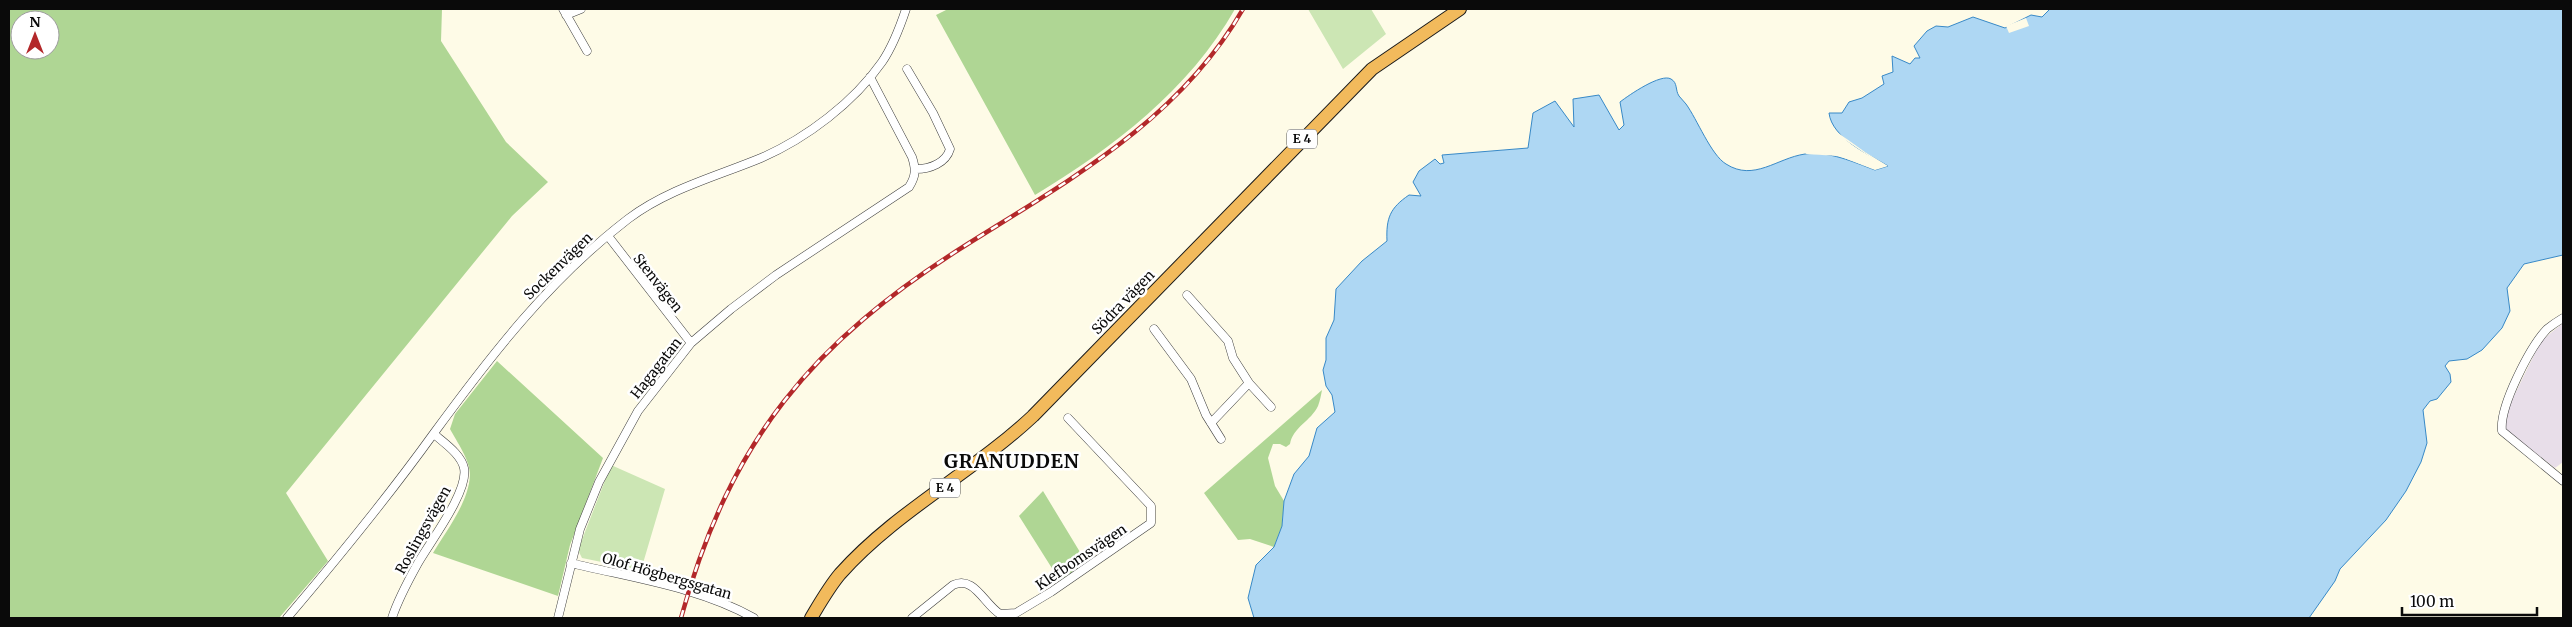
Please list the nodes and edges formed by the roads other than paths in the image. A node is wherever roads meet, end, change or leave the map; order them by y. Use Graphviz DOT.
graph roads {
  1 [pos="581,9"];
  2 [pos="906,9"];
  3 [pos="1460,9"];
  4 [pos="565,12"];
  5 [pos="587,51"];
  6 [pos="907,69"];
  7 [pos="870,76"];
  8 [pos="916,169"];
  9 [pos="608,236"];
  10 [pos="1187,295"];
  11 [pos="2563,318"];
  12 [pos="1154,329"];
  13 [pos="691,343"];
  14 [pos="1249,383"];
  15 [pos="1271,407"];
  16 [pos="1068,418"];
  17 [pos="1211,423"];
  18 [pos="434,434"];
  19 [pos="1221,439"];
  20 [pos="2563,481"];
  21 [pos="571,563"];
  22 [pos="287,618"];
  23 [pos="392,618"];
  24 [pos="558,618"];
  25 [pos="754,618"];
  26 [pos="811,618"];
  27 [pos="912,618"];
  1 -- 4 [label="street"];
  2 -- 7 [label="street, Sockenvägen"];
  3 -- 26 [label="highway, Södra vägen / E 4"];
  4 -- 5 [label="street"];
  6 -- 8 [label="street"];
  7 -- 8 [label="street"];
  7 -- 9 [label="street, Sockenvägen"];
  8 -- 13 [label="street, Hagagatan"];
  9 -- 13 [label="street, Stenvägen"];
  9 -- 18 [label="street, Sockenvägen"];
  10 -- 14 [label="street"];
  11 -- 20 [label="street"];
  12 -- 17 [label="street"];
  13 -- 21 [label="street, Hagagatan"];
  14 -- 15 [label="street"];
  14 -- 17 [label="street"];
  16 -- 27 [label="street, Klefbomsvägen"];
  17 -- 19 [label="street"];
  18 -- 22 [label="street, Sockenvägen"];
  18 -- 23 [label="street, Roslingsvägen"];
  21 -- 24 [label="street, Hagagatan"];
  21 -- 25 [label="street, Olof Högbergsgatan"];
}
